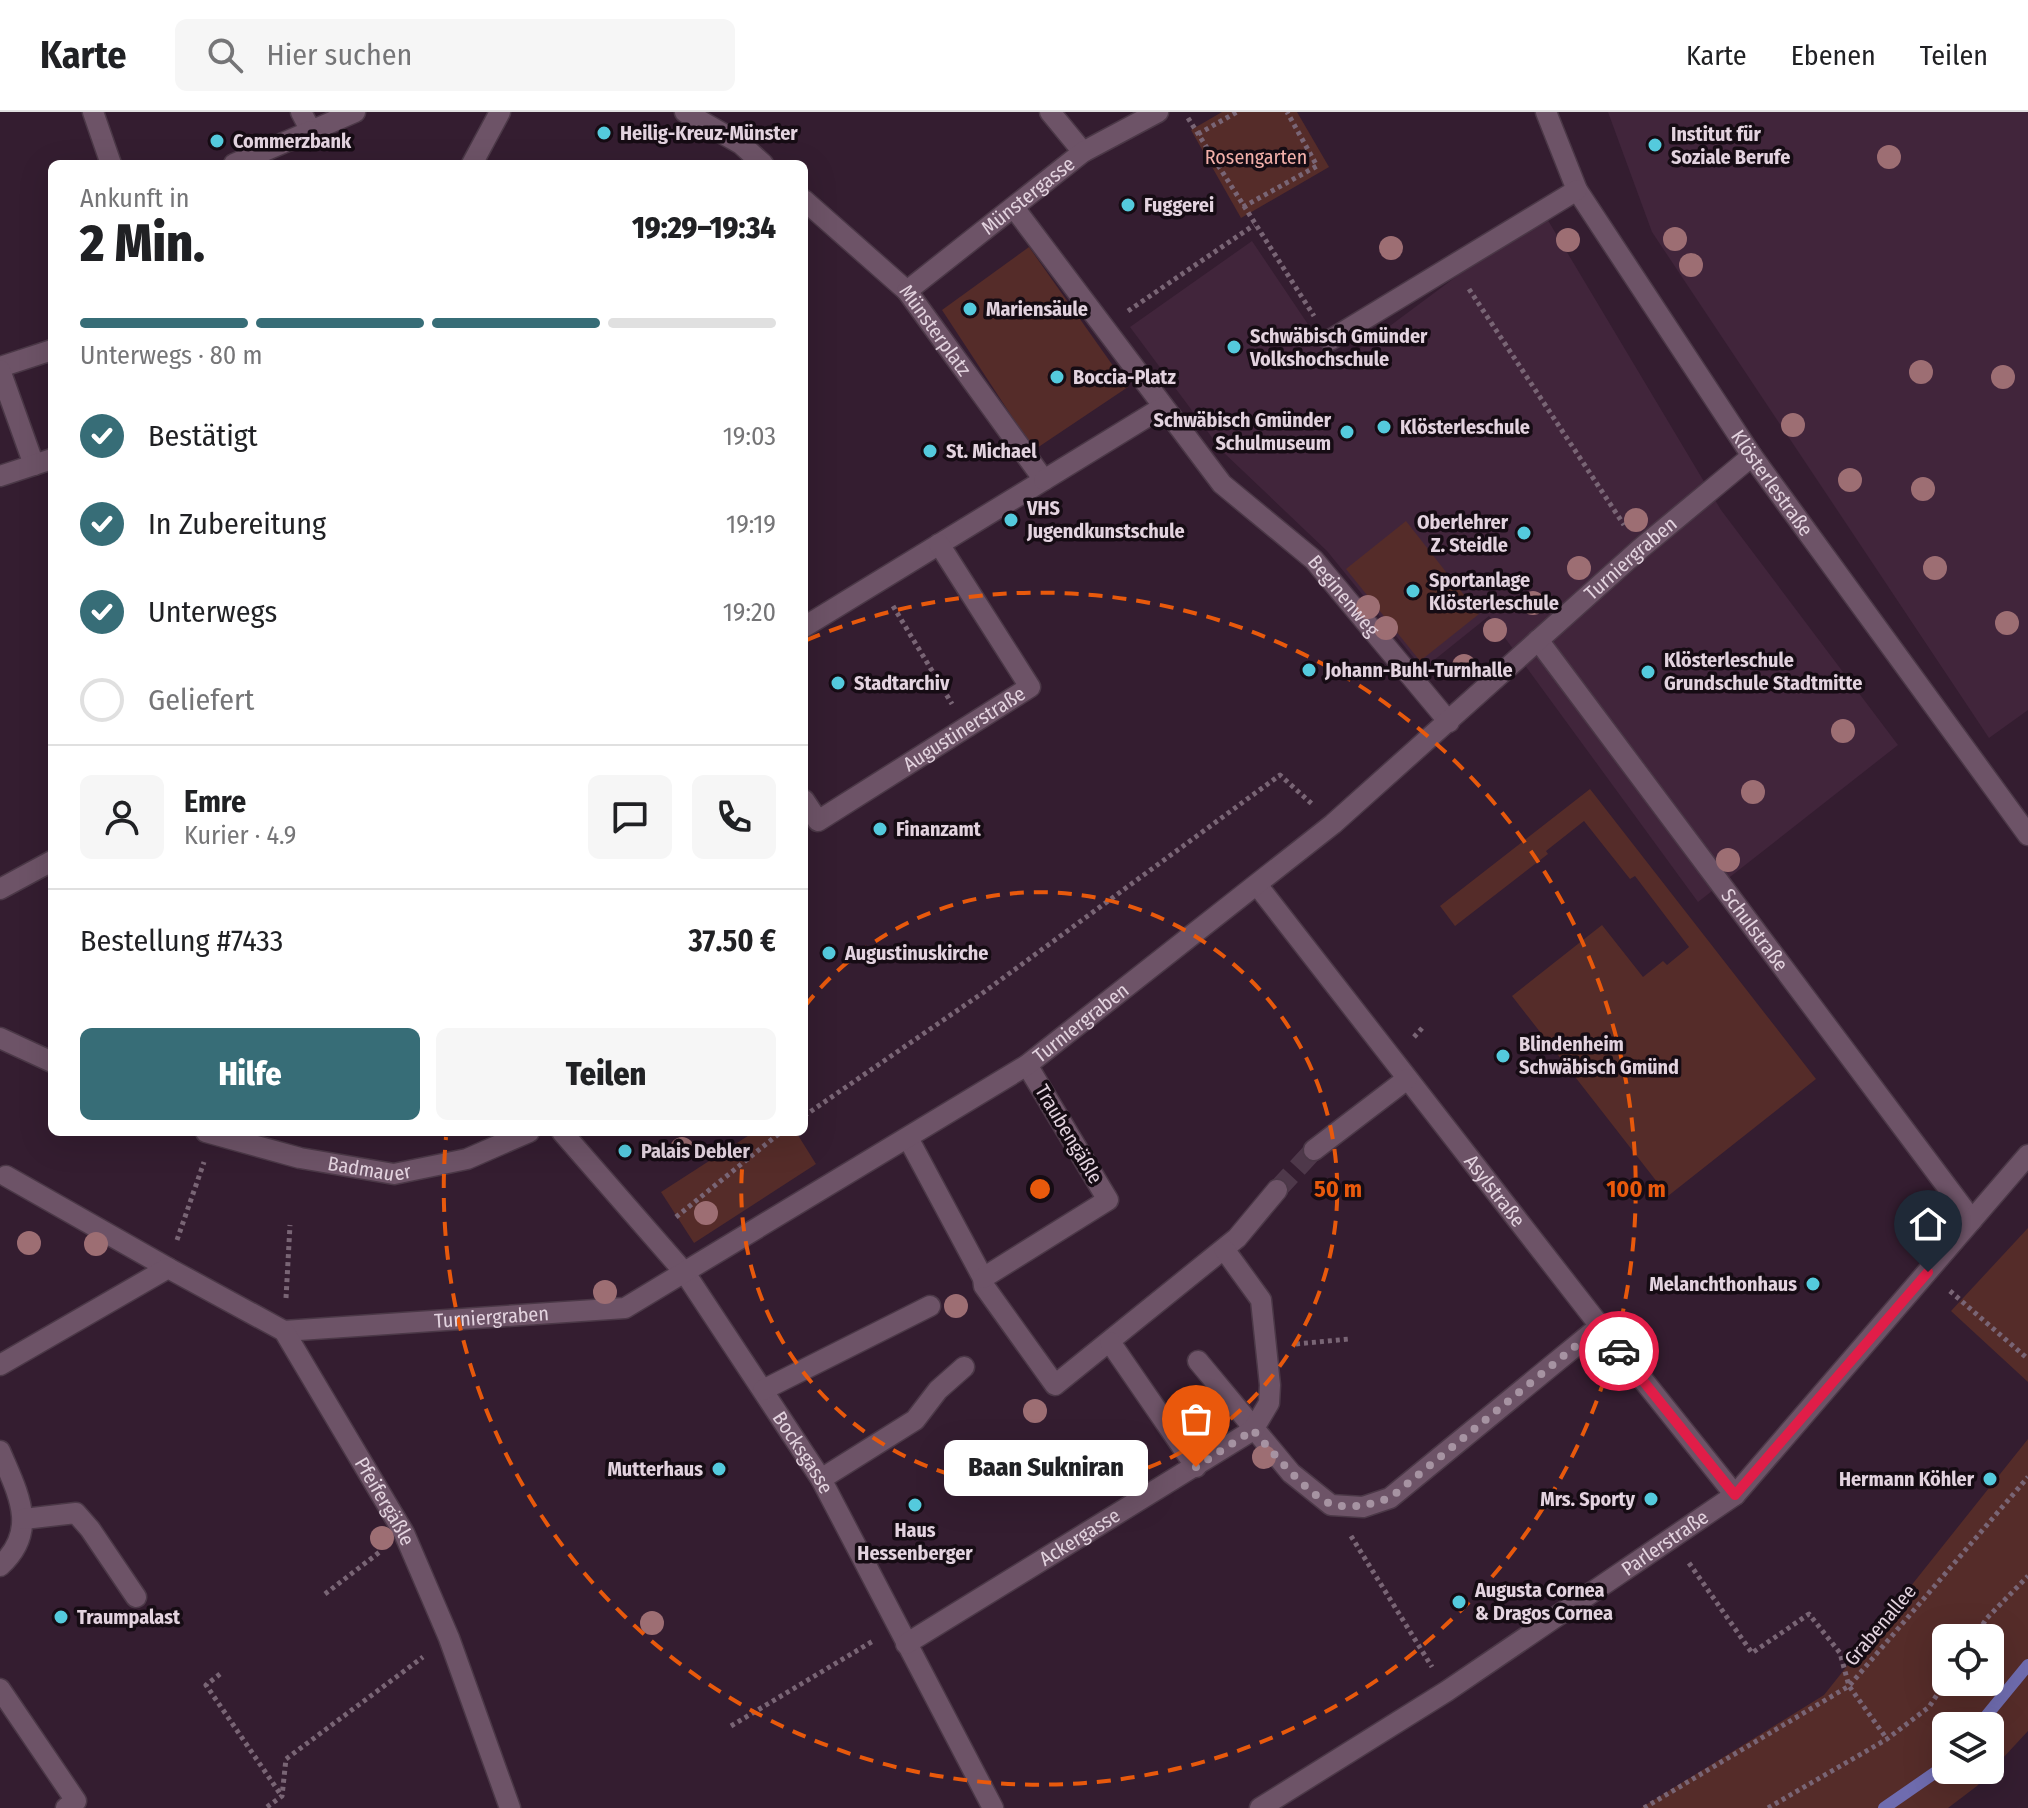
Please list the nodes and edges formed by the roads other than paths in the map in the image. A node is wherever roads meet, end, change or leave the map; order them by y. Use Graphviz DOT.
graph roads {
  1 [pos="93,112"];
  2 [pos="301,112"];
  3 [pos="355,112"];
  4 [pos="500,112"];
  5 [pos="685,112"];
  6 [pos="1050,112"];
  7 [pos="1158,112"];
  8 [pos="1546,112"];
  9 [pos="311,131"];
  10 [pos="1083,152"];
  11 [pos="110,160"];
  12 [pos="243,160"];
  13 [pos="474,160"];
  14 [pos="759,160"];
  15 [pos="1577,190"];
  16 [pos="808,204"];
  17 [pos="1015,209"];
  18 [pos="907,291"];
  19 [pos="1330,340"];
  20 [pos="48,351"];
  21 [pos="0,368"];
  22 [pos="1163,407"];
  23 [pos="1752,456"];
  24 [pos="43,462"];
  25 [pos="0,476"];
  26 [pos="1044,480"];
  27 [pos="939,544"];
  28 [pos="808,625"];
  29 [pos="1538,640"];
  30 [pos="1449,722"];
  31 [pos="808,806"];
  32 [pos="2028,835"];
  33 [pos="48,863"];
  34 [pos="1258,886"];
  35 [pos="0,889"];
  36 [pos="0,1038"];
  37 [pos="48,1060"];
  38 [pos="1027,1065"];
  39 [pos="1407,1079"];
  40 [pos="217,1136"];
  41 [pos="520,1136"];
  42 [pos="566,1136"];
  43 [pos="908,1138"];
  44 [pos="1314,1150"];
  45 [pos="2028,1155"];
  46 [pos="6,1176"];
  47 [pos="1277,1190"];
  48 [pos="1972,1220"];
  49 [pos="1224,1249"];
  50 [pos="168,1268"];
  51 [pos="685,1273"];
  52 [pos="983,1278"];
  53 [pos="930,1306"];
  54 [pos="1600,1326"];
  55 [pos="284,1331"];
  56 [pos="1110,1342"];
  57 [pos="1198,1361"];
  58 [pos="0,1365"];
  59 [pos="964,1367"];
  60 [pos="763,1390"];
  61 [pos="1253,1430"];
  62 [pos="0,1451"];
  63 [pos="1196,1467"];
  64 [pos="821,1479"];
  65 [pos="1735,1495"];
  66 [pos="24,1519"];
  67 [pos="0,1566"];
  68 [pos="136,1597"];
  69 [pos="902,1635"];
  70 [pos="0,1689"];
  71 [pos="74,1806"];
  72 [pos="510,1808"];
  73 [pos="993,1808"];
  74 [pos="1260,1808"];
  1 -- 11 [label="street"];
  2 -- 9 [label="street"];
  3 -- 9 [label="street"];
  4 -- 13 [label="street"];
  5 -- 14 [label="street"];
  6 -- 10 [label="street"];
  7 -- 10 [label="street, Münstergasse"];
  8 -- 15 [label="street, Klösterlestraße"];
  9 -- 12 [label="street"];
  10 -- 17 [label="street, Münstergasse"];
  15 -- 19 [label="street"];
  15 -- 23 [label="street, Klösterlestraße"];
  16 -- 18 [label="street, Münsterplatz"];
  17 -- 18 [label="street, Münstergasse"];
  17 -- 22 [label="street"];
  18 -- 26 [label="street, Münsterplatz"];
  20 -- 21 [label="street"];
  21 -- 24 [label="street"];
  22 -- 26 [label="street"];
  22 -- 30 [label="street, Beginenweg"];
  23 -- 29 [label="street, Turniergraben"];
  23 -- 32 [label="street, Klösterlestraße"];
  24 -- 25 [label="street"];
  26 -- 27 [label="street"];
  27 -- 28 [label="street"];
  27 -- 31 [label="street, Augustinerstraße"];
  29 -- 30 [label="street, Turniergraben"];
  29 -- 48 [label="street, Schulstraße"];
  30 -- 34 [label="street, Turniergraben"];
  33 -- 35 [label="street"];
  34 -- 38 [label="street, Turniergraben"];
  34 -- 39 [label="street, Asylstraße"];
  36 -- 37 [label="street"];
  38 -- 43 [label="street, Turniergraben"];
  38 -- 52 [label="street, Traubengäßle"];
  39 -- 44 [label="street"];
  39 -- 54 [label="street, Asylstraße"];
  40 -- 41 [label="street, Badmauer"];
  42 -- 51 [label="street, Bocksgasse"];
  43 -- 51 [label="street, Turniergraben"];
  43 -- 52 [label="street"];
  45 -- 48 [label="street, Parlerstraße"];
  46 -- 50 [label="street"];
  47 -- 49 [label="street"];
  48 -- 65 [label="street, Parlerstraße"];
  49 -- 56 [label="street"];
  49 -- 61 [label="street"];
  50 -- 55 [label="street"];
  50 -- 58 [label="street"];
  51 -- 55 [label="street, Turniergraben"];
  51 -- 60 [label="street, Bocksgasse"];
  52 -- 56 [label="street"];
  53 -- 60 [label="street"];
  54 -- 61 [label="street"];
  54 -- 65 [label="street, Asylstraße"];
  55 -- 72 [label="street, Pfeifergäßle"];
  56 -- 63 [label="street"];
  57 -- 61 [label="street"];
  59 -- 64 [label="street"];
  60 -- 64 [label="street, Bocksgasse"];
  61 -- 63 [label="street, Ackergasse"];
  62 -- 66 [label="street"];
  63 -- 69 [label="street, Ackergasse"];
  64 -- 69 [label="street, Bocksgasse"];
  65 -- 74 [label="street, Parlerstraße"];
  66 -- 67 [label="street"];
  66 -- 68 [label="street"];
  69 -- 73 [label="street, Bocksgasse"];
  70 -- 71 [label="street"];
}
